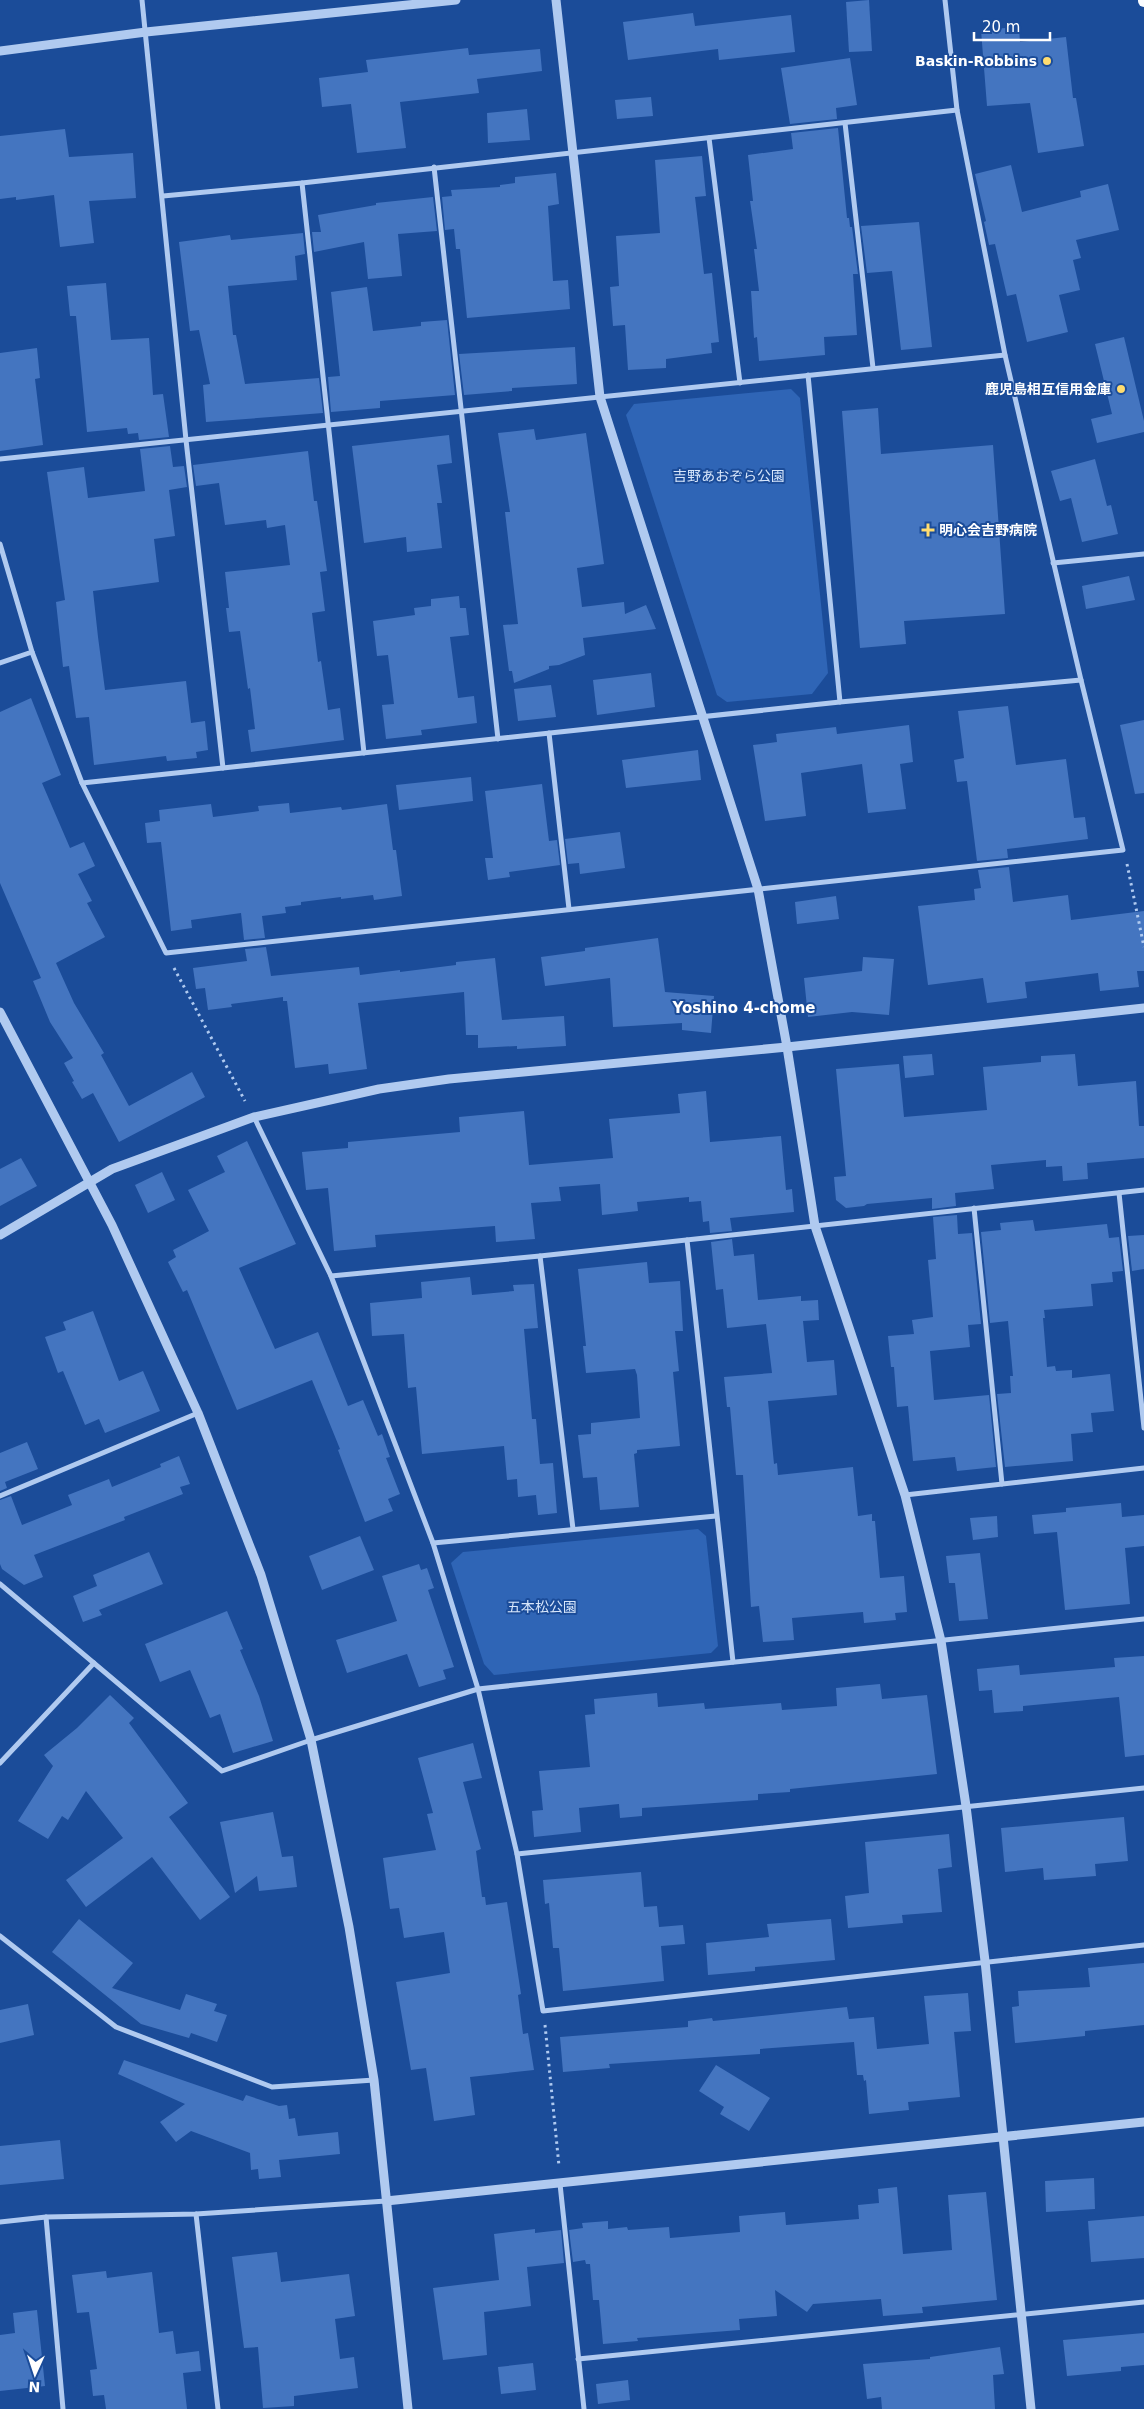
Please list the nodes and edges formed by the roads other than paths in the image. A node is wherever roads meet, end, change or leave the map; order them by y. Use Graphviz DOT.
graph roads {
  1 [pos="142,0"];
  2 [pos="456,0"];
  3 [pos="556,0"];
  4 [pos="945,0"];
  5 [pos="146,32"];
  6 [pos="0,51"];
  7 [pos="956,110"];
  8 [pos="845,123"];
  9 [pos="709,138"];
  10 [pos="574,152"];
  11 [pos="434,167"];
  12 [pos="302,183"];
  13 [pos="163,196"];
  14 [pos="1005,355"];
  15 [pos="873,368"];
  16 [pos="808,375"];
  17 [pos="740,383"];
  18 [pos="600,397"];
  19 [pos="461,411"];
  20 [pos="329,425"];
  21 [pos="186,440"];
  22 [pos="0,459"];
  23 [pos="0,544"];
  24 [pos="1144,554"];
  25 [pos="1053,563"];
  26 [pos="32,652"];
  27 [pos="0,663"];
  28 [pos="1081,680"];
  29 [pos="840,702"];
  30 [pos="704,716"];
  31 [pos="549,733"];
  32 [pos="498,738"];
  33 [pos="364,753"];
  34 [pos="224,768"];
  35 [pos="82,783"];
  36 [pos="758,889"];
  37 [pos="569,910"];
  38 [pos="1144,1008"];
  39 [pos="0,1012"];
  40 [pos="787,1047"];
  41 [pos="254,1117"];
  42 [pos="89,1180"];
  43 [pos="1144,1190"];
  44 [pos="1119,1193"];
  45 [pos="974,1208"];
  46 [pos="815,1226"];
  47 [pos="0,1235"];
  48 [pos="687,1240"];
  49 [pos="540,1256"];
  50 [pos="331,1276"];
  51 [pos="198,1414"];
  52 [pos="1144,1428"];
  53 [pos="1144,1468"];
  54 [pos="1002,1484"];
  55 [pos="905,1495"];
  56 [pos="0,1496"];
  57 [pos="716,1516"];
  58 [pos="573,1529"];
  59 [pos="433,1543"];
  60 [pos="0,1584"];
  61 [pos="1144,1619"];
  62 [pos="941,1641"];
  63 [pos="733,1662"];
  64 [pos="94,1663"];
  65 [pos="478,1689"];
  66 [pos="311,1740"];
  67 [pos="0,1763"];
  68 [pos="1144,1788"];
  69 [pos="966,1806"];
  70 [pos="517,1854"];
  71 [pos="0,1936"];
  72 [pos="1144,1945"];
  73 [pos="985,1961"];
  74 [pos="374,2080"];
  75 [pos="1144,2122"];
  76 [pos="1003,2135"];
  77 [pos="560,2184"];
  78 [pos="386,2201"];
  79 [pos="196,2214"];
  80 [pos="46,2217"];
  81 [pos="0,2222"];
  82 [pos="1144,2302"];
  83 [pos="1021,2314"];
  84 [pos="578,2359"];
  85 [pos="63,2409"];
  86 [pos="218,2409"];
  87 [pos="408,2409"];
  88 [pos="584,2409"];
  89 [pos="1031,2409"];
  1 -- 5 [label="street"];
  2 -- 5 [label="street"];
  3 -- 10 [label="street"];
  4 -- 7 [label="street"];
  5 -- 6 [label="street"];
  5 -- 13 [label="street"];
  7 -- 8 [label="street"];
  7 -- 14 [label="street"];
  8 -- 9 [label="street"];
  8 -- 15 [label="street"];
  9 -- 10 [label="street"];
  9 -- 17 [label="street"];
  10 -- 11 [label="street"];
  10 -- 18 [label="street"];
  11 -- 12 [label="street"];
  11 -- 19 [label="street"];
  12 -- 13 [label="street"];
  12 -- 20 [label="street"];
  13 -- 21 [label="street"];
  14 -- 15 [label="street"];
  14 -- 25 [label="street"];
  15 -- 16 [label="street"];
  16 -- 17 [label="street"];
  16 -- 29 [label="street"];
  17 -- 18 [label="street"];
  18 -- 19 [label="street"];
  18 -- 30 [label="street"];
  19 -- 20 [label="street"];
  19 -- 32 [label="street"];
  20 -- 21 [label="street"];
  20 -- 33 [label="street"];
  21 -- 22 [label="street"];
  21 -- 34 [label="street"];
  23 -- 26 [label="street"];
  24 -- 25 [label="street"];
  25 -- 28 [label="street"];
  26 -- 27 [label="street"];
  26 -- 35 [label="street"];
  28 -- 29 [label="street"];
  28 -- 36 [label="street"];
  29 -- 30 [label="street"];
  30 -- 31 [label="street"];
  30 -- 36 [label="street"];
  31 -- 32 [label="street"];
  31 -- 37 [label="street"];
  32 -- 33 [label="street"];
  33 -- 34 [label="street"];
  34 -- 35 [label="street"];
  35 -- 37 [label="street"];
  36 -- 37 [label="street"];
  36 -- 40 [label="street"];
  38 -- 40 [label="street"];
  39 -- 42 [label="street"];
  40 -- 41 [label="street"];
  40 -- 46 [label="street"];
  41 -- 42 [label="street"];
  41 -- 50 [label="street"];
  42 -- 47 [label="street"];
  42 -- 51 [label="street"];
  43 -- 44 [label="street"];
  44 -- 45 [label="street"];
  44 -- 52 [label="street"];
  45 -- 46 [label="street"];
  45 -- 54 [label="street"];
  46 -- 48 [label="street"];
  46 -- 55 [label="street"];
  48 -- 49 [label="street"];
  48 -- 57 [label="street"];
  49 -- 50 [label="street"];
  49 -- 58 [label="street"];
  50 -- 59 [label="street"];
  51 -- 56 [label="street"];
  51 -- 66 [label="street"];
  53 -- 54 [label="street"];
  54 -- 55 [label="street"];
  55 -- 62 [label="street"];
  57 -- 58 [label="street"];
  57 -- 63 [label="street"];
  58 -- 59 [label="street"];
  59 -- 65 [label="street"];
  60 -- 64 [label="street"];
  61 -- 62 [label="street"];
  62 -- 63 [label="street"];
  62 -- 69 [label="street"];
  63 -- 65 [label="street"];
  64 -- 66 [label="street"];
  64 -- 67 [label="street"];
  65 -- 66 [label="street"];
  65 -- 70 [label="street"];
  66 -- 74 [label="street"];
  68 -- 69 [label="street"];
  69 -- 70 [label="street"];
  69 -- 73 [label="street"];
  70 -- 73 [label="street"];
  71 -- 74 [label="street"];
  72 -- 73 [label="street"];
  73 -- 76 [label="street"];
  74 -- 78 [label="street"];
  75 -- 76 [label="street"];
  76 -- 77 [label="street"];
  76 -- 83 [label="street"];
  77 -- 78 [label="street"];
  77 -- 84 [label="street"];
  78 -- 79 [label="street"];
  78 -- 87 [label="street"];
  79 -- 80 [label="street"];
  79 -- 86 [label="street"];
  80 -- 81 [label="street"];
  80 -- 85 [label="street"];
  82 -- 83 [label="street"];
  83 -- 84 [label="street"];
  83 -- 89 [label="street"];
  84 -- 88 [label="street"];
}
